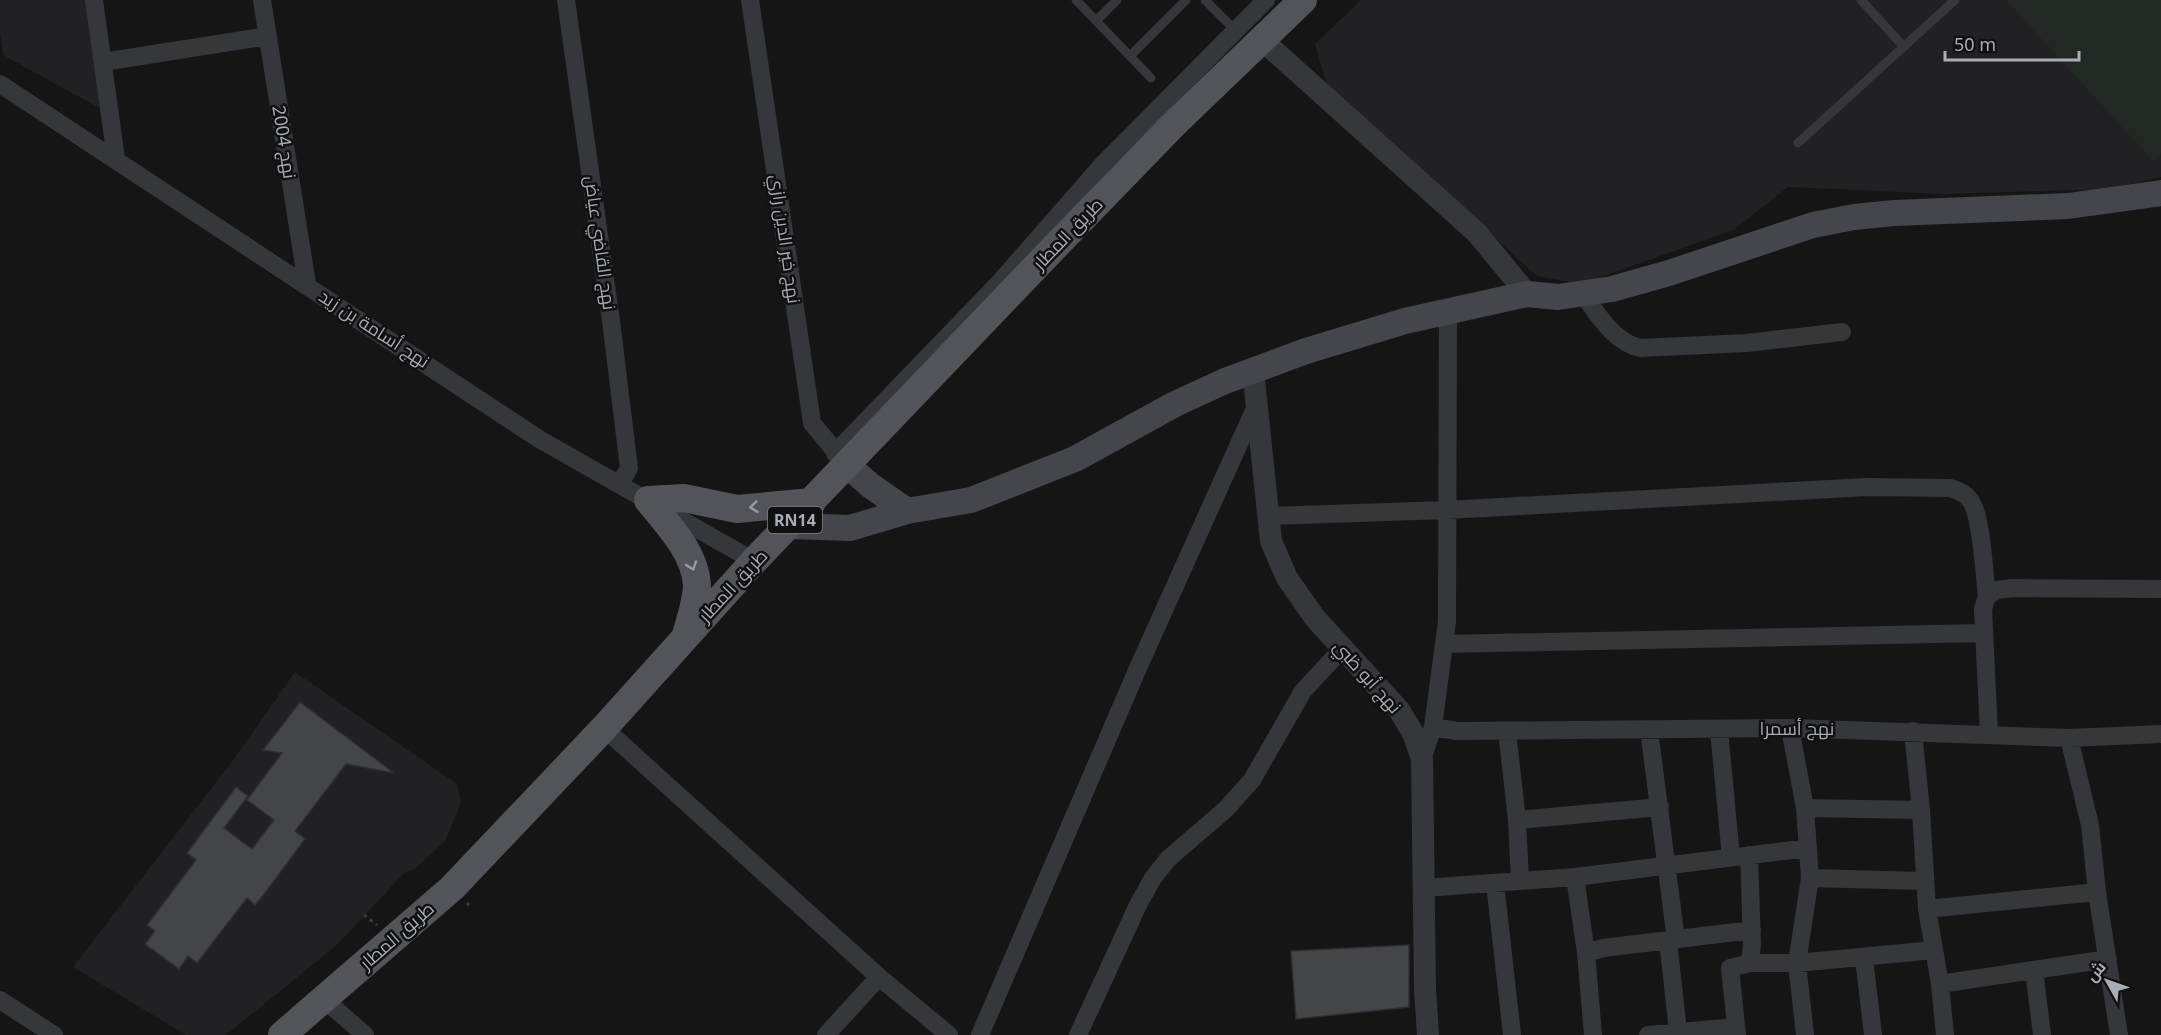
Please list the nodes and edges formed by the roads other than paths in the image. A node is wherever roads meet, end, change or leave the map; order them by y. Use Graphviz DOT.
graph roads {
  1 [pos="94,0"];
  2 [pos="262,0"];
  3 [pos="566,0"];
  4 [pos="750,0"];
  5 [pos="1076,0"];
  6 [pos="1117,0"];
  7 [pos="1186,0"];
  8 [pos="1205,0"];
  9 [pos="1266,0"];
  10 [pos="1303,0"];
  11 [pos="1862,0"];
  12 [pos="1955,0"];
  13 [pos="1096,21"];
  14 [pos="1246,30"];
  15 [pos="268,36"];
  16 [pos="1904,47"];
  17 [pos="1130,56"];
  18 [pos="103,62"];
  19 [pos="1151,78"];
  20 [pos="0,84"];
  21 [pos="1798,143"];
  22 [pos="116,159"];
  23 [pos="2161,193"];
  24 [pos="307,284"];
  25 [pos="1527,294"];
  26 [pos="1583,294"];
  27 [pos="1448,312"];
  28 [pos="1842,332"];
  29 [pos="1253,370"];
  30 [pos="1258,402"];
  31 [pos="841,459"];
  32 [pos="620,484"];
  33 [pos="648,500"];
  34 [pos="812,502"];
  35 [pos="1446,510"];
  36 [pos="907,511"];
  37 [pos="1268,516"];
  38 [pos="789,526"];
  39 [pos="754,561"];
  40 [pos="2161,589"];
  41 [pos="1987,596"];
  42 [pos="1984,633"];
  43 [pos="686,637"];
  44 [pos="1445,644"];
  45 [pos="1342,649"];
  46 [pos="1433,727"];
  47 [pos="604,728"];
  48 [pos="1790,728"];
  49 [pos="1650,730"];
  50 [pos="1719,730"];
  51 [pos="1508,731"];
  52 [pos="1912,731"];
  53 [pos="1989,734"];
  54 [pos="2161,734"];
  55 [pos="2069,738"];
  56 [pos="1422,759"];
  57 [pos="1660,807"];
  58 [pos="1805,807"];
  59 [pos="1921,810"];
  60 [pos="1517,820"];
  61 [pos="1808,848"];
  62 [pos="1740,856"];
  63 [pos="1667,865"];
  64 [pos="1575,877"];
  65 [pos="1810,878"];
  66 [pos="1520,881"];
  67 [pos="1924,881"];
  68 [pos="1495,883"];
  69 [pos="1424,888"];
  70 [pos="2097,892"];
  71 [pos="1927,909"];
  72 [pos="1752,930"];
  73 [pos="1672,940"];
  74 [pos="1934,950"];
  75 [pos="1586,953"];
  76 [pos="1864,958"];
  77 [pos="2108,959"];
  78 [pos="1750,963"];
  79 [pos="1797,963"];
  80 [pos="2034,970"];
  81 [pos="879,977"];
  82 [pos="1940,984"];
  83 [pos="0,1000"];
  84 [pos="325,1000"];
  85 [pos="1678,1031"];
  86 [pos="1737,1031"];
  87 [pos="54,1035"];
  88 [pos="282,1035"];
  89 [pos="365,1035"];
  90 [pos="825,1035"];
  91 [pos="949,1035"];
  92 [pos="980,1035"];
  93 [pos="1078,1035"];
  94 [pos="1428,1035"];
  95 [pos="1512,1035"];
  96 [pos="1593,1035"];
  97 [pos="1656,1035"];
  98 [pos="1805,1035"];
  99 [pos="1873,1035"];
  100 [pos="1945,1035"];
  101 [pos="2042,1035"];
  102 [pos="2119,1035"];
  1 -- 18 [label="street"];
  2 -- 15 [label="street, نهج 2004"];
  3 -- 32 [label="street, نهج القاضي عياض"];
  4 -- 31 [label="street, نهج خير الدين رازي"];
  5 -- 13 [label="lane"];
  6 -- 13 [label="lane"];
  7 -- 17 [label="lane"];
  8 -- 14 [label="lane"];
  9 -- 14 [label="street"];
  10 -- 14 [label="main road, طريق المطار / RN14"];
  11 -- 16 [label="lane"];
  12 -- 16 [label="lane"];
  13 -- 17 [label="lane"];
  14 -- 25 [label="street"];
  14 -- 31 [label="main road, طريق المطار / RN14"];
  15 -- 18 [label="street"];
  15 -- 24 [label="street, نهج 2004"];
  16 -- 21 [label="lane"];
  17 -- 19 [label="lane"];
  18 -- 22 [label="street"];
  20 -- 22 [label="street, نهج أسامة بن زيد"];
  22 -- 24 [label="street, نهج أسامة بن زيد"];
  23 -- 26 [label="main road"];
  24 -- 32 [label="street, نهج أسامة بن زيد"];
  25 -- 26 [label="main road"];
  25 -- 27 [label="main road"];
  26 -- 28 [label="street"];
  27 -- 29 [label="main road"];
  27 -- 35 [label="street"];
  29 -- 30 [label="street, نهج أبو ظبي"];
  29 -- 36 [label="main road"];
  30 -- 37 [label="street, نهج أبو ظبي"];
  30 -- 92 [label="street"];
  31 -- 34 [label="main road, طريق المطار / RN14"];
  31 -- 36 [label="main road"];
  32 -- 33 [label="street, نهج أسامة بن زيد"];
  34 -- 33 [label="main road, one-way"];
  33 -- 39 [label="street, نهج أسامة بن زيد"];
  33 -- 43 [label="main road, one-way"];
  34 -- 38 [label="main road, طريق المطار / RN14"];
  35 -- 37 [label="street"];
  35 -- 41 [label="street"];
  35 -- 44 [label="street"];
  36 -- 38 [label="main road"];
  37 -- 45 [label="street, نهج أبو ظبي"];
  38 -- 39 [label="main road, طريق المطار / RN14"];
  39 -- 43 [label="main road, طريق المطار / RN14"];
  40 -- 41 [label="street"];
  41 -- 42 [label="street"];
  42 -- 44 [label="street"];
  42 -- 53 [label="street"];
  43 -- 47 [label="main road, طريق المطار / RN14"];
  44 -- 46 [label="street"];
  45 -- 56 [label="street, نهج أبو ظبي"];
  45 -- 93 [label="street"];
  46 -- 51 [label="street, نهج أسمرا"];
  46 -- 56 [label="street"];
  47 -- 81 [label="street"];
  47 -- 84 [label="main road, طريق المطار / RN14"];
  48 -- 50 [label="street, نهج أسمرا"];
  48 -- 52 [label="street, نهج أسمرا"];
  48 -- 58 [label="street"];
  49 -- 50 [label="street, نهج أسمرا"];
  49 -- 51 [label="street, نهج أسمرا"];
  49 -- 57 [label="street"];
  50 -- 62 [label="street"];
  51 -- 60 [label="street"];
  52 -- 53 [label="street, نهج أسمرا"];
  52 -- 59 [label="street"];
  53 -- 55 [label="street, نهج أسمرا"];
  54 -- 55 [label="street, نهج أسمرا"];
  55 -- 70 [label="street"];
  56 -- 69 [label="street, نهج أبو ظبي"];
  57 -- 60 [label="street"];
  57 -- 63 [label="street"];
  58 -- 59 [label="street"];
  58 -- 61 [label="street"];
  59 -- 67 [label="street"];
  60 -- 66 [label="street"];
  61 -- 62 [label="street"];
  61 -- 65 [label="street"];
  62 -- 63 [label="street"];
  62 -- 72 [label="street"];
  63 -- 64 [label="street"];
  63 -- 73 [label="street"];
  64 -- 66 [label="street"];
  64 -- 75 [label="street"];
  65 -- 67 [label="street"];
  65 -- 79 [label="street"];
  66 -- 68 [label="street"];
  67 -- 71 [label="street"];
  68 -- 69 [label="street"];
  68 -- 95 [label="street"];
  69 -- 94 [label="street, نهج أبو ظبي"];
  70 -- 71 [label="street"];
  70 -- 77 [label="street"];
  71 -- 74 [label="street"];
  72 -- 73 [label="street"];
  72 -- 78 [label="street"];
  73 -- 75 [label="street"];
  73 -- 85 [label="street"];
  74 -- 76 [label="street"];
  74 -- 82 [label="street"];
  75 -- 96 [label="street"];
  76 -- 79 [label="street"];
  76 -- 99 [label="street"];
  77 -- 80 [label="street"];
  77 -- 102 [label="street"];
  78 -- 79 [label="street"];
  78 -- 86 [label="street"];
  79 -- 98 [label="street"];
  80 -- 82 [label="street"];
  80 -- 101 [label="street"];
  81 -- 90 [label="street"];
  81 -- 91 [label="street"];
  82 -- 100 [label="street"];
  83 -- 87 [label="street"];
  84 -- 88 [label="main road, طريق المطار / RN14"];
  84 -- 89 [label="street"];
  85 -- 86 [label="street"];
  85 -- 97 [label="street"];
}
